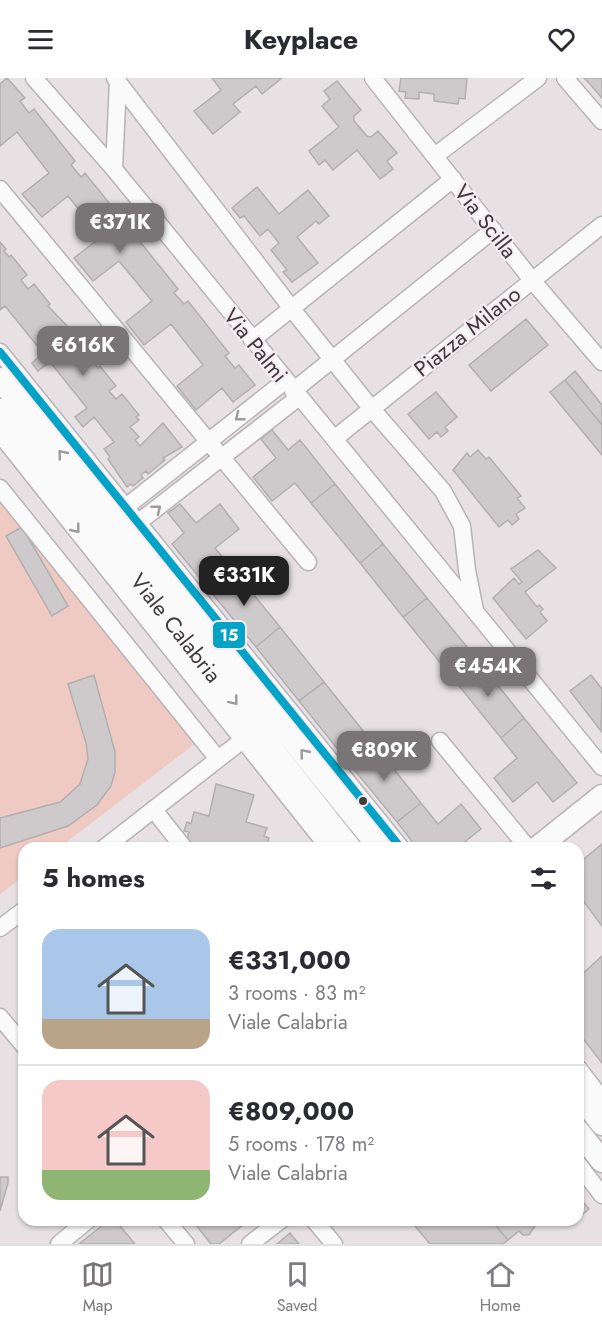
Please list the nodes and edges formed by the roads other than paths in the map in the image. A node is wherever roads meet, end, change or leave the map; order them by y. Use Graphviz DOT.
graph roads {
  1 [pos="34,78"];
  2 [pos="373,78"];
  3 [pos="538,78"];
  4 [pos="565,78"];
  5 [pos="116,80"];
  6 [pos="602,121"];
  7 [pos="436,155"];
  8 [pos="114,169"];
  9 [pos="453,179"];
  10 [pos="0,189"];
  11 [pos="602,225"];
  12 [pos="493,230"];
  13 [pos="531,279"];
  14 [pos="292,309"];
  15 [pos="252,340"];
  16 [pos="0,352"];
  17 [pos="333,359"];
  18 [pos="602,362"];
  19 [pos="0,379"];
  20 [pos="292,390"];
  21 [pos="371,408"];
  22 [pos="0,410"];
  23 [pos="0,435"];
  24 [pos="334,439"];
  25 [pos="208,441"];
  26 [pos="222,458"];
  27 [pos="0,488"];
  28 [pos="119,526"];
  29 [pos="308,562"];
  30 [pos="476,614"];
  31 [pos="258,728"];
  32 [pos="440,741"];
  33 [pos="218,759"];
  34 [pos="602,767"];
  35 [pos="602,796"];
  36 [pos="154,810"];
  37 [pos="112,842"];
  38 [pos="179,842"];
  39 [pos="325,842"];
  40 [pos="345,842"];
  41 [pos="374,842"];
  42 [pos="396,842"];
  43 [pos="523,842"];
  44 [pos="544,842"];
  45 [pos="18,914"];
  46 [pos="0,928"];
  47 [pos="0,1017"];
  48 [pos="18,1039"];
  49 [pos="584,1076"];
  50 [pos="602,1099"];
  51 [pos="584,1101"];
  52 [pos="602,1124"];
  53 [pos="584,1138"];
  54 [pos="602,1161"];
  55 [pos="584,1172"];
  56 [pos="602,1196"];
  57 [pos="81,1226"];
  58 [pos="171,1226"];
  59 [pos="273,1226"];
  60 [pos="319,1226"];
  61 [pos="59,1244"];
  62 [pos="186,1244"];
  63 [pos="250,1244"];
  64 [pos="334,1244"];
  1 -- 8 [label="street, Via Palmi"];
  2 -- 7 [label="street, Via Scilla"];
  3 -- 7 [label="street"];
  4 -- 6 [label="street"];
  5 -- 8 [label="street"];
  5 -- 14 [label="street, Via Palmi"];
  7 -- 9 [label="street, Via Scilla"];
  8 -- 15 [label="street, Via Palmi"];
  9 -- 12 [label="street, Via Scilla"];
  9 -- 14 [label="street"];
  10 -- 25 [label="street"];
  11 -- 13 [label="street, Piazza Milano"];
  12 -- 13 [label="street, Via Scilla"];
  12 -- 17 [label="street"];
  13 -- 18 [label="street, Via Scilla"];
  13 -- 21 [label="street, Piazza Milano"];
  14 -- 15 [label="street"];
  14 -- 17 [label="street, Via Palmi"];
  15 -- 20 [label="street, Via Palmi"];
  16 -- 28 [label="street, Viale Calabria"];
  17 -- 20 [label="street"];
  17 -- 21 [label="street, Via Palmi"];
  28 -- 19 [label="main road, Viale Calabria, one-way"];
  20 -- 24 [label="street, Via Palmi"];
  20 -- 25 [label="street, one-way"];
  20 -- 26 [label="street"];
  21 -- 24 [label="street, Piazza Milano"];
  21 -- 30 [label="street, Via Palmi"];
  22 -- 28 [label="main road, Viale Calabria"];
  23 -- 31 [label="street, Viale Calabria, one-way"];
  24 -- 30 [label="street, Via Palmi"];
  25 -- 26 [label="street"];
  25 -- 28 [label="street"];
  28 -- 26 [label="street, one-way"];
  26 -- 29 [label="street"];
  27 -- 33 [label="street"];
  28 -- 31 [label="main road, Viale Calabria"];
  28 -- 42 [label="street, Viale Calabria"];
  30 -- 34 [label="street, Via Palmi"];
  31 -- 33 [label="street"];
  31 -- 39 [label="street, Viale Calabria"];
  31 -- 40 [label="main road, Viale Calabria"];
  41 -- 31 [label="main road, Viale Calabria, one-way"];
  32 -- 43 [label="street"];
  33 -- 36 [label="street"];
  35 -- 44 [label="main road"];
  36 -- 37 [label="street"];
  36 -- 38 [label="street"];
  45 -- 46 [label="street"];
  47 -- 48 [label="street"];
  49 -- 50 [label="street"];
  51 -- 52 [label="main road"];
  53 -- 54 [label="main road"];
  55 -- 56 [label="street"];
  57 -- 61 [label="street"];
  58 -- 62 [label="street"];
  59 -- 63 [label="street"];
  60 -- 64 [label="street"];
}
